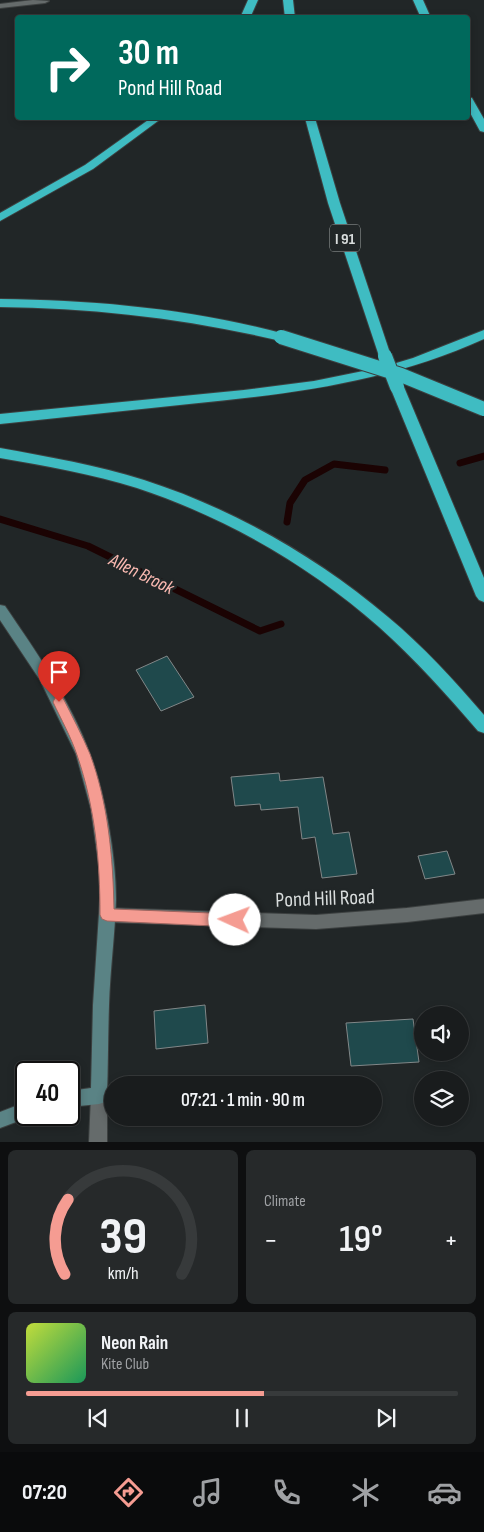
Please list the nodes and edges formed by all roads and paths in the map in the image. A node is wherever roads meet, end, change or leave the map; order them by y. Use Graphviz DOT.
graph roads {
  1 [pos="253,0"];
  2 [pos="288,0"];
  3 [pos="418,0"];
  4 [pos="45,1"];
  5 [pos="0,6"];
  6 [pos="246,15"];
  7 [pos="290,15"];
  8 [pos="425,15"];
  9 [pos="470,104"];
  10 [pos="153,120"];
  11 [pos="311,120"];
  12 [pos="484,130"];
  13 [pos="0,218"];
  14 [pos="0,303"];
  15 [pos="484,334"];
  16 [pos="484,409"];
  17 [pos="0,419"];
  18 [pos="0,453"];
  19 [pos="484,596"];
  20 [pos="0,610"];
  21 [pos="484,726"];
  22 [pos="484,906"];
  23 [pos="107,915"];
  24 [pos="99,1096"];
  25 [pos="80,1098"];
  26 [pos="15,1114"];
  27 [pos="0,1120"];
  28 [pos="98,1142"];
  1 -- 6 [label="highway"];
  2 -- 7 [label="highway"];
  3 -- 8 [label="highway"];
  4 -- 5 [label="street"];
  9 -- 12 [label="highway"];
  10 -- 13 [label="highway"];
  11 -- 19 [label="highway, I 91, bridge"];
  14 -- 16 [label="highway, bridge"];
  15 -- 17 [label="highway"];
  18 -- 21 [label="highway"];
  20 -- 23 [label="main road"];
  22 -- 23 [label="street, Pond Hill Road"];
  23 -- 24 [label="main road"];
  24 -- 25 [label="main road"];
  24 -- 28 [label="street"];
  26 -- 27 [label="main road"];
}
